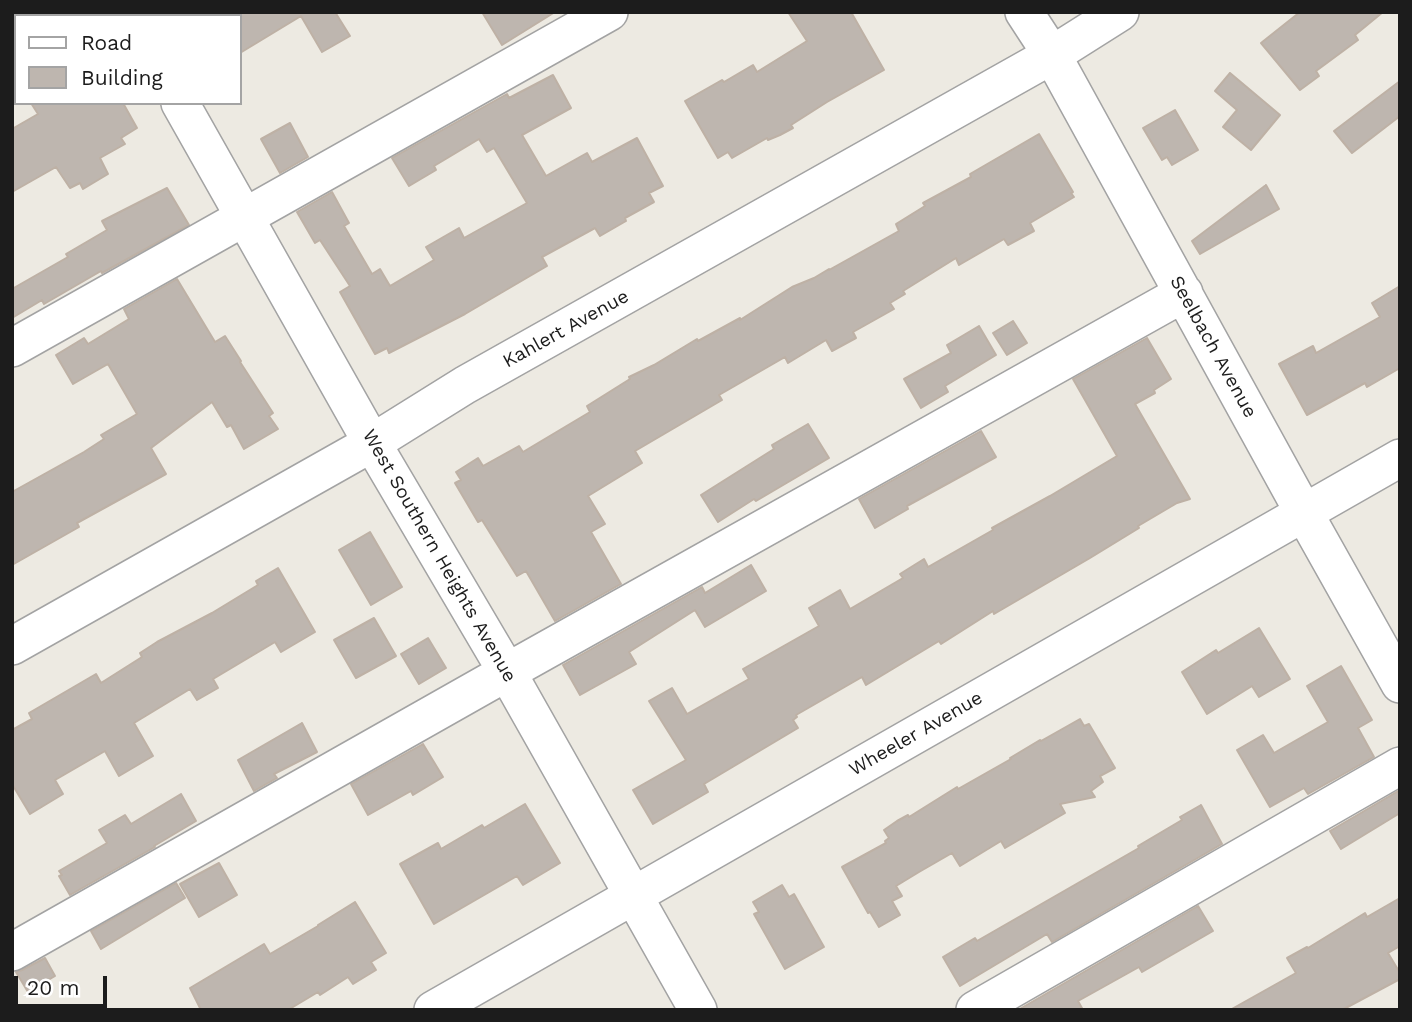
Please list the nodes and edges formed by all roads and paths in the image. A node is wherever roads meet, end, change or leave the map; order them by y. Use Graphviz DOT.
graph roads {
  1 [pos="609,12"];
  2 [pos="1024,12"];
  3 [pos="1120,12"];
  4 [pos="1052,55"];
  5 [pos="181,105"];
  6 [pos="245,217"];
  7 [pos="1184,293"];
  8 [pos="12,348"];
  9 [pos="372,443"];
  10 [pos="1400,458"];
  11 [pos="1304,513"];
  12 [pos="12,646"];
  13 [pos="507,672"];
  14 [pos="1400,684"];
  15 [pos="1400,766"];
  16 [pos="633,895"];
  17 [pos="12,952"];
  18 [pos="433,1010"];
  19 [pos="698,1010"];
  20 [pos="975,1010"];
  1 -- 6 [label="street"];
  2 -- 4 [label="street, Seelbach Avenue"];
  3 -- 4 [label="street, Kahlert Avenue"];
  4 -- 7 [label="street, Seelbach Avenue"];
  4 -- 9 [label="street, Kahlert Avenue"];
  5 -- 6 [label="street, West Southern Heights Avenue"];
  6 -- 8 [label="street"];
  6 -- 9 [label="street, West Southern Heights Avenue"];
  7 -- 11 [label="street, Seelbach Avenue"];
  7 -- 13 [label="street"];
  9 -- 12 [label="street, Kahlert Avenue"];
  9 -- 13 [label="street, West Southern Heights Avenue"];
  10 -- 11 [label="street, Wheeler Avenue"];
  11 -- 14 [label="street, Seelbach Avenue"];
  11 -- 16 [label="street, Wheeler Avenue"];
  13 -- 16 [label="street, West Southern Heights Avenue"];
  13 -- 17 [label="street"];
  15 -- 20 [label="street"];
  16 -- 18 [label="street, Wheeler Avenue"];
  16 -- 19 [label="street, West Southern Heights Avenue"];
}
